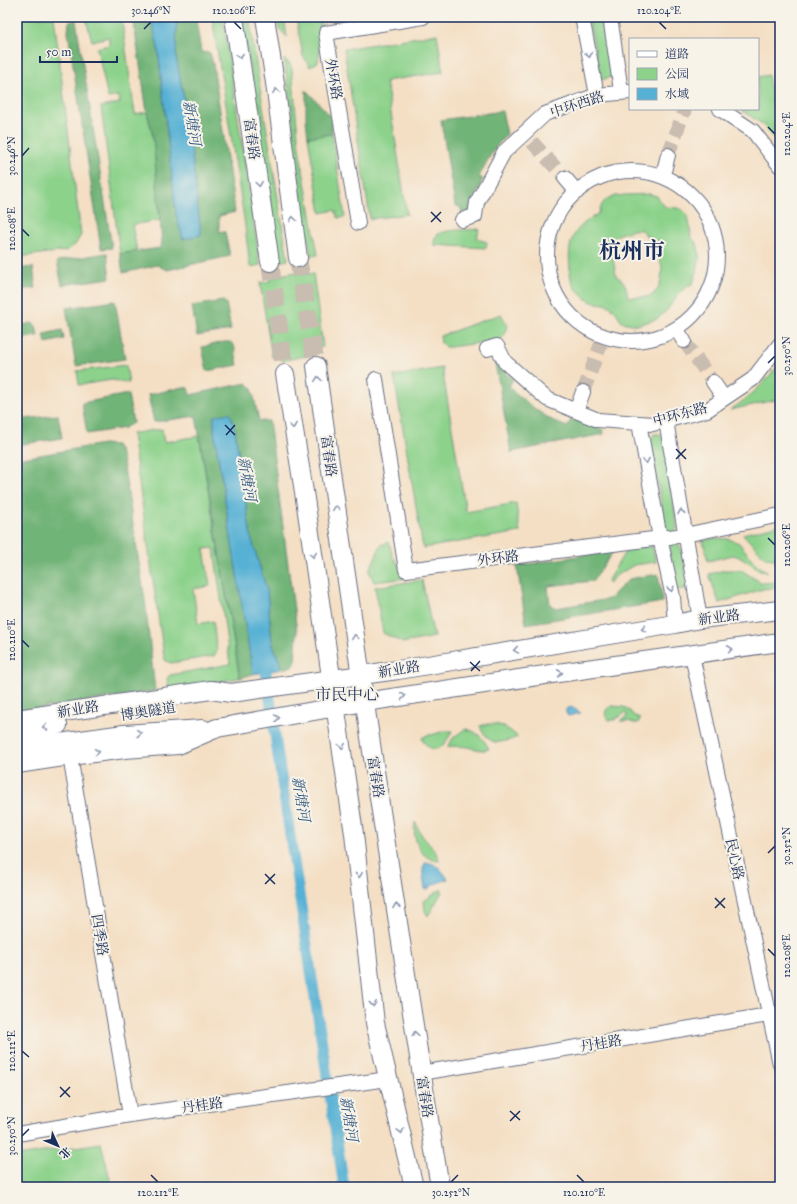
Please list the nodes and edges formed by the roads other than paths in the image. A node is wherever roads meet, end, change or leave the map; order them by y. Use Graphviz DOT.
graph roads {
  1 [pos="234,17"];
  2 [pos="265,17"];
  3 [pos="423,17"];
  4 [pos="582,17"];
  5 [pos="610,17"];
  6 [pos="626,92"];
  7 [pos="597,95"];
  8 [pos="722,110"];
  9 [pos="668,155"];
  10 [pos="780,166"];
  11 [pos="662,175"];
  12 [pos="565,178"];
  13 [pos="577,192"];
  14 [pos="462,220"];
  15 [pos="358,222"];
  16 [pos="298,258"];
  17 [pos="270,262"];
  18 [pos="676,329"];
  19 [pos="684,341"];
  20 [pos="780,344"];
  21 [pos="486,349"];
  22 [pos="316,366"];
  23 [pos="285,374"];
  24 [pos="376,379"];
  25 [pos="713,382"];
  26 [pos="583,392"];
  27 [pos="724,398"];
  28 [pos="576,411"];
  29 [pos="666,421"];
  30 [pos="639,423"];
  31 [pos="780,515"];
  32 [pos="685,535"];
  33 [pos="660,538"];
  34 [pos="780,610"];
  35 [pos="700,619"];
  36 [pos="675,624"];
  37 [pos="780,642"];
  38 [pos="692,655"];
  39 [pos="360,675"];
  40 [pos="332,679"];
  41 [pos="230,693"];
  42 [pos="365,702"];
  43 [pos="336,708"];
  44 [pos="17,719"];
  45 [pos="217,728"];
  46 [pos="17,732"];
  47 [pos="17,749"];
  48 [pos="70,756"];
  49 [pos="17,764"];
  50 [pos="774,1014"];
  51 [pos="780,1064"];
  52 [pos="421,1073"];
  53 [pos="388,1079"];
  54 [pos="130,1115"];
  55 [pos="17,1134"];
  56 [pos="414,1187"];
  57 [pos="440,1187"];
  1 -- 17 [label="main road, 富春路, one-way"];
  16 -- 2 [label="main road, one-way"];
  3 -- 15 [label="street, 外环路"];
  4 -- 7 [label="street, one-way"];
  5 -- 6 [label="street"];
  6 -- 7 [label="street, 中环西路"];
  7 -- 14 [label="street, 中环西路"];
  8 -- 10 [label="street"];
  9 -- 11 [label="street"];
  11 -- 13 [label="street"];
  11 -- 18 [label="street"];
  12 -- 13 [label="street"];
  13 -- 18 [label="street"];
  18 -- 19 [label="street"];
  20 -- 27 [label="street, 中环东路"];
  21 -- 28 [label="street, 中环东路"];
  39 -- 22 [label="main road, 富春路, one-way"];
  23 -- 40 [label="main road, 富春路, one-way"];
  24 -- 33 [label="street, 外环路"];
  25 -- 27 [label="street"];
  26 -- 28 [label="street"];
  27 -- 29 [label="street, 中环东路"];
  28 -- 30 [label="street, 中环东路"];
  29 -- 30 [label="street, 中环东路"];
  32 -- 29 [label="street, one-way"];
  30 -- 33 [label="street, one-way"];
  31 -- 32 [label="street, 外环路"];
  32 -- 33 [label="street, 外环路"];
  32 -- 35 [label="street"];
  33 -- 36 [label="street, one-way"];
  34 -- 35 [label="main road, 新业路"];
  35 -- 36 [label="main road, 新业路"];
  36 -- 39 [label="main road, 新业路, one-way"];
  38 -- 37 [label="main road, 新业路, one-way"];
  42 -- 38 [label="main road, 新业路, one-way"];
  38 -- 50 [label="street, 民心路"];
  39 -- 40 [label="main road, 新业路"];
  39 -- 42 [label="main road, 富春路"];
  40 -- 41 [label="main road, 新业路"];
  40 -- 43 [label="main road, 富春路"];
  41 -- 44 [label="main road, 新业路"];
  41 -- 46 [label="main road, 博奥隧道, one-way"];
  42 -- 43 [label="main road, 新业路"];
  52 -- 42 [label="main road, 富春路, one-way"];
  45 -- 43 [label="main road, one-way"];
  43 -- 53 [label="main road, 富春路, one-way"];
  47 -- 45 [label="main road, 博奥隧道, one-way"];
  48 -- 45 [label="main road, one-way"];
  48 -- 49 [label="main road"];
  48 -- 54 [label="street, 四季路"];
  50 -- 51 [label="street, 民心路"];
  50 -- 52 [label="street, 丹桂路"];
  52 -- 57 [label="main road, 富春路"];
  53 -- 54 [label="street, 丹桂路"];
  53 -- 56 [label="main road, 富春路, one-way"];
  54 -- 55 [label="street, 丹桂路"];
}
